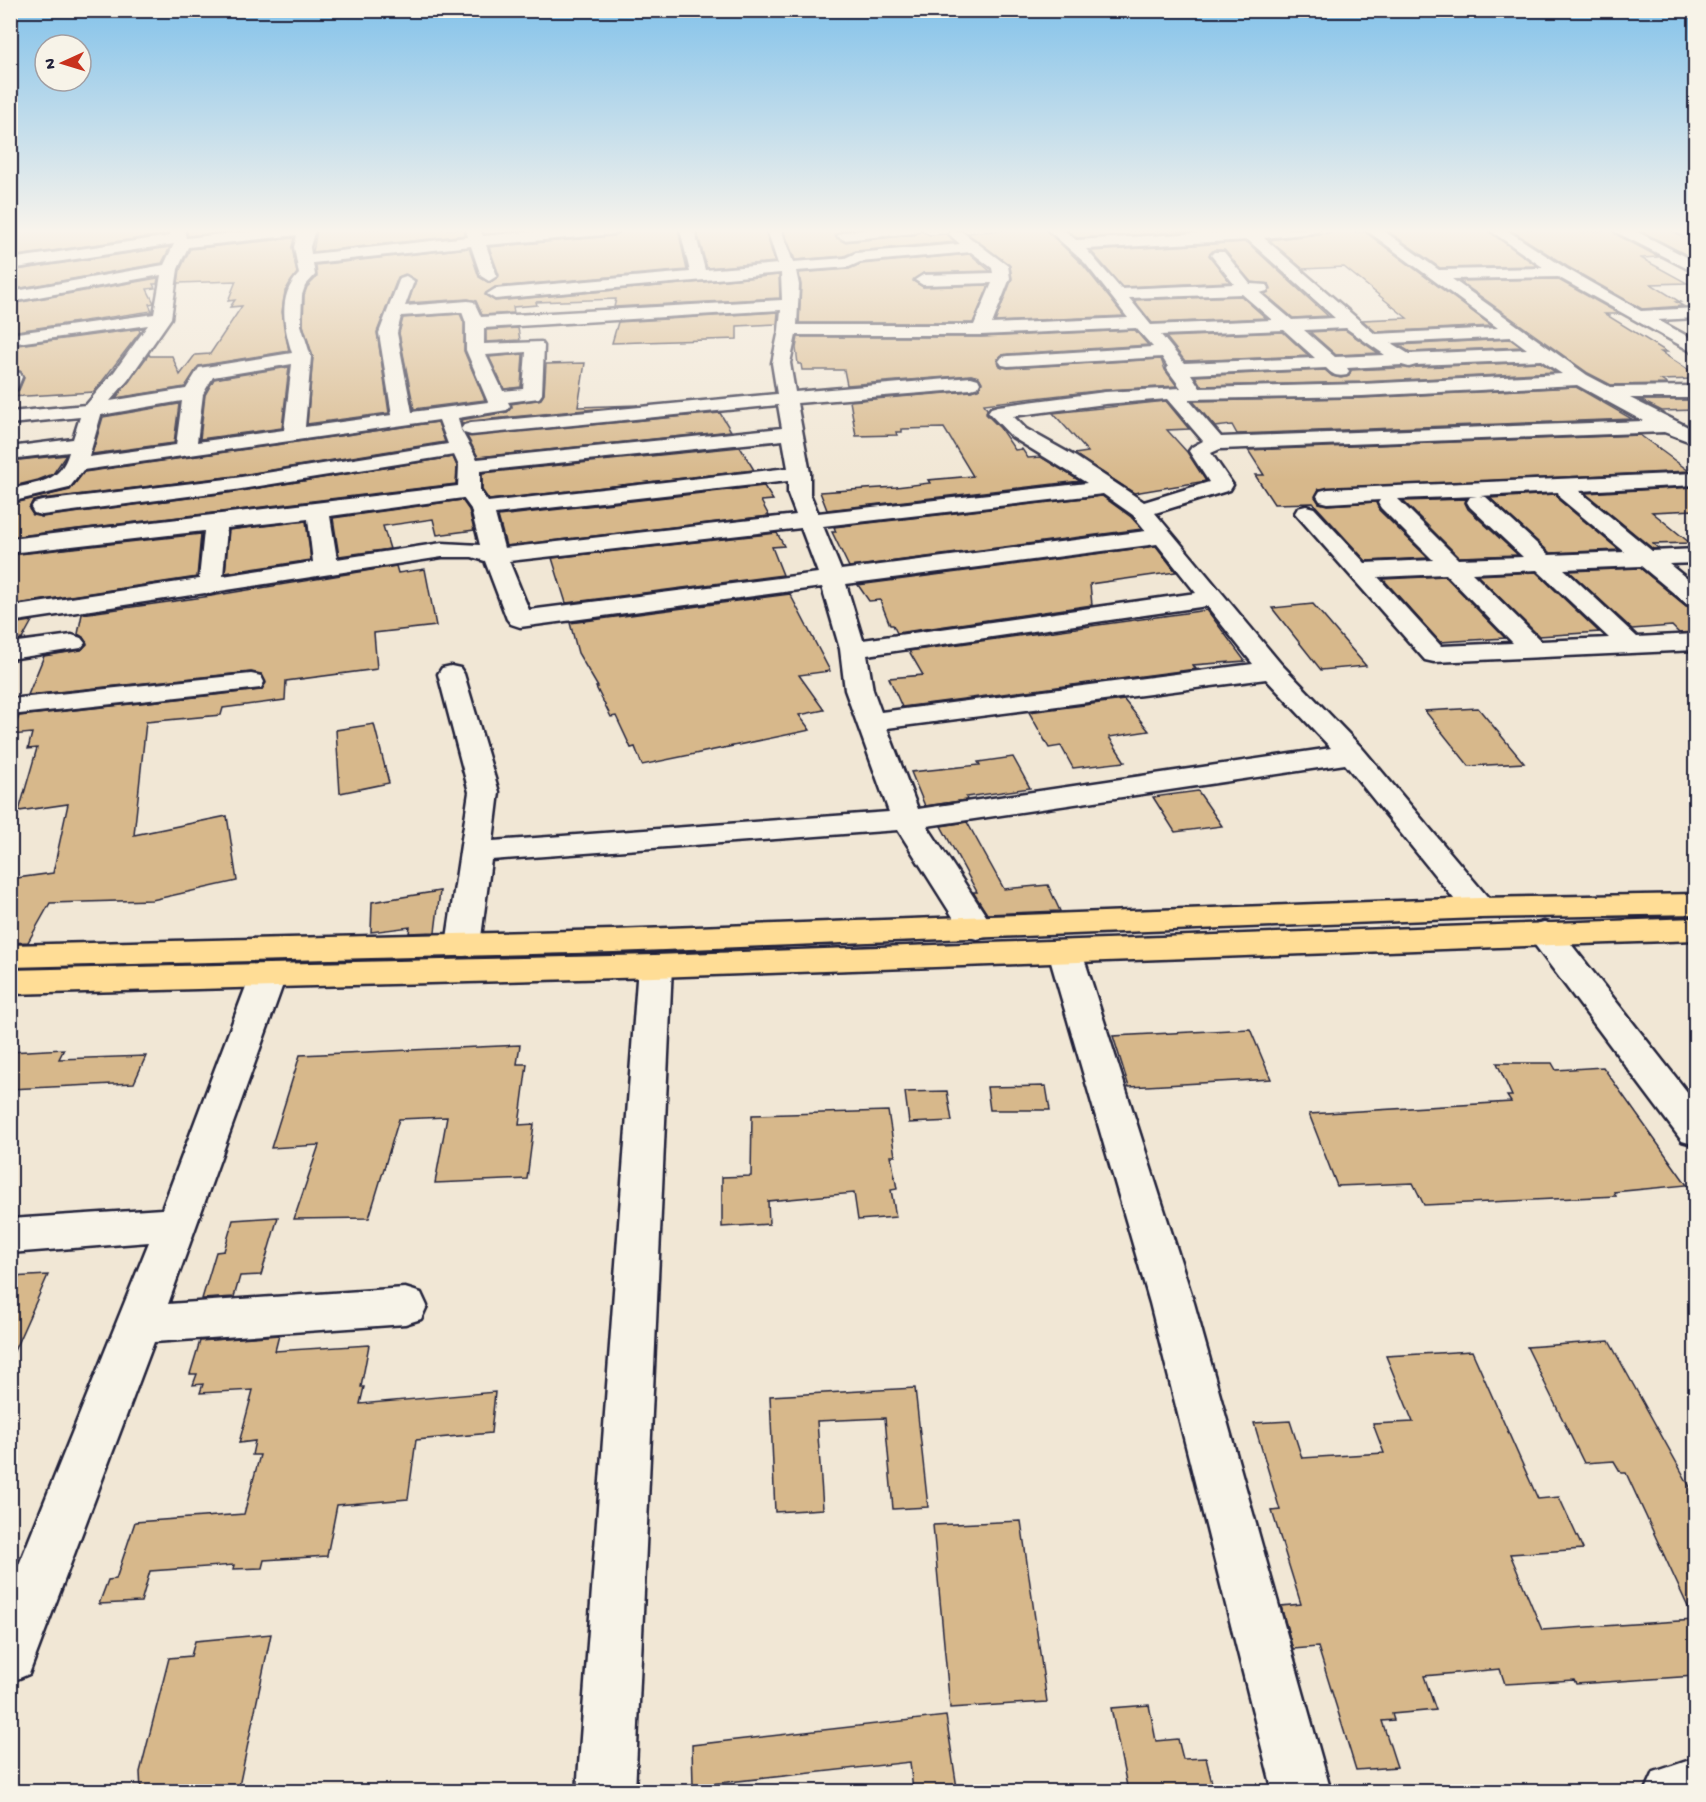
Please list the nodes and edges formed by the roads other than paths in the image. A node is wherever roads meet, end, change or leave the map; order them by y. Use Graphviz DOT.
graph roads {
  1 [pos="78,313"];
  2 [pos="163,313"];
  3 [pos="293,313"];
  4 [pos="394,313"];
  5 [pos="471,313"];
  6 [pos="639,313"];
  7 [pos="789,313"];
  8 [pos="988,313"];
  9 [pos="1132,313"];
  10 [pos="1274,313"];
  11 [pos="1338,313"];
  12 [pos="1489,313"];
  13 [pos="1636,313"];
  14 [pos="1693,313"];
  15 [pos="1641,316"];
  16 [pos="162,318"];
  17 [pos="475,323"];
  18 [pos="1350,323"];
  19 [pos="1288,325"];
  20 [pos="1144,327"];
  21 [pos="90,329"];
  22 [pos="788,330"];
  23 [pos="981,330"];
  24 [pos="1515,332"];
  25 [pos="10,339"];
  26 [pos="1371,339"];
  27 [pos="1695,349"];
  28 [pos="475,350"];
  29 [pos="1167,351"];
  30 [pos="1546,354"];
  31 [pos="302,357"];
  32 [pos="1008,361"];
  33 [pos="1407,361"];
  34 [pos="1333,365"];
  35 [pos="1176,369"];
  36 [pos="1580,379"];
  37 [pos="971,383"];
  38 [pos="1446,386"];
  39 [pos="1362,390"];
  40 [pos="1695,392"];
  41 [pos="1608,393"];
  42 [pos="193,394"];
  43 [pos="1183,394"];
  44 [pos="495,398"];
  45 [pos="788,399"];
  46 [pos="93,410"];
  47 [pos="10,418"];
  48 [pos="404,419"];
  49 [pos="1667,426"];
  50 [pos="792,433"];
  51 [pos="294,434"];
  52 [pos="1695,438"];
  53 [pos="457,440"];
  54 [pos="1216,443"];
  55 [pos="83,444"];
  56 [pos="186,448"];
  57 [pos="10,453"];
  58 [pos="76,465"];
  59 [pos="799,473"];
  60 [pos="1695,479"];
  61 [pos="61,483"];
  62 [pos="1110,487"];
  63 [pos="1568,493"];
  64 [pos="10,496"];
  65 [pos="1328,496"];
  66 [pos="476,500"];
  67 [pos="1478,502"];
  68 [pos="1389,503"];
  69 [pos="42,508"];
  70 [pos="1141,510"];
  71 [pos="318,511"];
  72 [pos="1306,513"];
  73 [pos="808,520"];
  74 [pos="216,523"];
  75 [pos="1164,536"];
  76 [pos="10,537"];
  77 [pos="10,546"];
  78 [pos="495,556"];
  79 [pos="1695,556"];
  80 [pos="1646,559"];
  81 [pos="1544,563"];
  82 [pos="326,567"];
  83 [pos="1453,567"];
  84 [pos="1357,572"];
  85 [pos="832,579"];
  86 [pos="210,586"];
  87 [pos="1212,598"];
  88 [pos="1695,599"];
  89 [pos="10,615"];
  90 [pos="1695,642"];
  91 [pos="72,643"];
  92 [pos="1630,644"];
  93 [pos="1533,648"];
  94 [pos="853,649"];
  95 [pos="10,651"];
  96 [pos="1272,670"];
  97 [pos="452,674"];
  98 [pos="251,682"];
  99 [pos="10,706"];
  100 [pos="870,722"];
  101 [pos="1352,754"];
  102 [pos="907,820"];
  103 [pos="475,852"];
  104 [pos="1695,904"];
  105 [pos="1479,908"];
  106 [pos="977,928"];
  107 [pos="1695,929"];
  108 [pos="1544,933"];
  109 [pos="463,945"];
  110 [pos="1065,952"];
  111 [pos="10,957"];
  112 [pos="655,966"];
  113 [pos="268,976"];
  114 [pos="10,982"];
  115 [pos="1695,1131"];
  116 [pos="177,1224"];
  117 [pos="10,1236"];
  118 [pos="405,1306"];
  119 [pos="137,1325"];
  120 [pos="10,1655"];
  121 [pos="1695,1786"];
  122 [pos="606,1791"];
  123 [pos="1302,1791"];
  124 [pos="1674,1791"];
  1 -- 21 [label="street"];
  2 -- 16 [label="street"];
  3 -- 31 [label="street"];
  4 -- 48 [label="street"];
  5 -- 17 [label="street"];
  6 -- 17 [label="street"];
  7 -- 22 [label="street"];
  8 -- 23 [label="street"];
  9 -- 20 [label="street"];
  10 -- 19 [label="street"];
  11 -- 18 [label="street"];
  12 -- 24 [label="street"];
  13 -- 15 [label="street"];
  14 -- 15 [label="street"];
  15 -- 27 [label="street"];
  16 -- 21 [label="street"];
  16 -- 46 [label="street"];
  17 -- 28 [label="street"];
  18 -- 19 [label="street"];
  18 -- 26 [label="street"];
  19 -- 20 [label="street"];
  19 -- 34 [label="street"];
  20 -- 23 [label="street"];
  20 -- 29 [label="street"];
  21 -- 25 [label="street"];
  22 -- 23 [label="street"];
  22 -- 45 [label="street"];
  24 -- 26 [label="street"];
  24 -- 30 [label="street"];
  26 -- 33 [label="street"];
  28 -- 44 [label="street"];
  28 -- 44 [label="street"];
  29 -- 32 [label="street"];
  29 -- 35 [label="street"];
  30 -- 33 [label="street"];
  30 -- 36 [label="street"];
  31 -- 42 [label="street"];
  31 -- 51 [label="street"];
  33 -- 34 [label="street"];
  33 -- 38 [label="street"];
  34 -- 35 [label="street"];
  34 -- 39 [label="street"];
  35 -- 43 [label="street"];
  36 -- 38 [label="street"];
  36 -- 41 [label="street"];
  37 -- 45 [label="street"];
  38 -- 39 [label="street"];
  39 -- 43 [label="street"];
  40 -- 41 [label="street"];
  41 -- 49 [label="street"];
  42 -- 46 [label="street"];
  42 -- 56 [label="street"];
  43 -- 54 [label="street"];
  43 -- 62 [label="street"];
  44 -- 53 [label="street"];
  45 -- 50 [label="street"];
  45 -- 53 [label="street"];
  46 -- 47 [label="street"];
  46 -- 55 [label="street"];
  48 -- 51 [label="street"];
  48 -- 53 [label="street"];
  49 -- 52 [label="street"];
  49 -- 54 [label="street"];
  50 -- 53 [label="street"];
  50 -- 59 [label="street"];
  51 -- 56 [label="street"];
  53 -- 66 [label="street"];
  53 -- 69 [label="street"];
  54 -- 70 [label="street"];
  55 -- 57 [label="street"];
  55 -- 58 [label="street"];
  56 -- 58 [label="street"];
  58 -- 61 [label="street"];
  59 -- 66 [label="street"];
  59 -- 73 [label="street"];
  60 -- 65 [label="street"];
  61 -- 64 [label="street"];
  61 -- 69 [label="street"];
  62 -- 70 [label="street"];
  62 -- 73 [label="street"];
  63 -- 80 [label="street"];
  66 -- 71 [label="street"];
  66 -- 78 [label="street"];
  67 -- 81 [label="street"];
  68 -- 83 [label="street"];
  69 -- 76 [label="street"];
  70 -- 75 [label="street"];
  71 -- 74 [label="street"];
  71 -- 82 [label="street"];
  72 -- 84 [label="street"];
  73 -- 78 [label="street"];
  73 -- 85 [label="street"];
  74 -- 77 [label="street"];
  74 -- 86 [label="street"];
  75 -- 85 [label="street"];
  75 -- 87 [label="street"];
  78 -- 82 [label="street"];
  78 -- 85 [label="street"];
  79 -- 80 [label="street"];
  80 -- 81 [label="street"];
  80 -- 88 [label="street"];
  81 -- 83 [label="street"];
  81 -- 92 [label="street"];
  82 -- 86 [label="street"];
  83 -- 84 [label="street"];
  83 -- 93 [label="street"];
  84 -- 93 [label="street"];
  85 -- 94 [label="street"];
  86 -- 89 [label="street"];
  87 -- 94 [label="street"];
  87 -- 96 [label="street"];
  90 -- 92 [label="street"];
  91 -- 95 [label="street"];
  92 -- 93 [label="street"];
  94 -- 100 [label="street"];
  96 -- 100 [label="street"];
  96 -- 101 [label="street"];
  97 -- 103 [label="street"];
  98 -- 99 [label="street"];
  100 -- 102 [label="street"];
  101 -- 102 [label="street"];
  101 -- 105 [label="street"];
  102 -- 103 [label="street"];
  102 -- 106 [label="street"];
  103 -- 109 [label="street"];
  104 -- 105 [label="main road"];
  105 -- 106 [label="main road"];
  106 -- 109 [label="main road"];
  107 -- 108 [label="main road"];
  108 -- 110 [label="main road"];
  108 -- 115 [label="street"];
  109 -- 111 [label="main road"];
  110 -- 112 [label="main road"];
  110 -- 123 [label="street"];
  112 -- 113 [label="main road"];
  112 -- 122 [label="street"];
  113 -- 114 [label="main road"];
  113 -- 116 [label="street"];
  116 -- 117 [label="street"];
  116 -- 119 [label="street"];
  118 -- 119 [label="street"];
  119 -- 120 [label="street"];
  121 -- 124 [label="street"];
}
